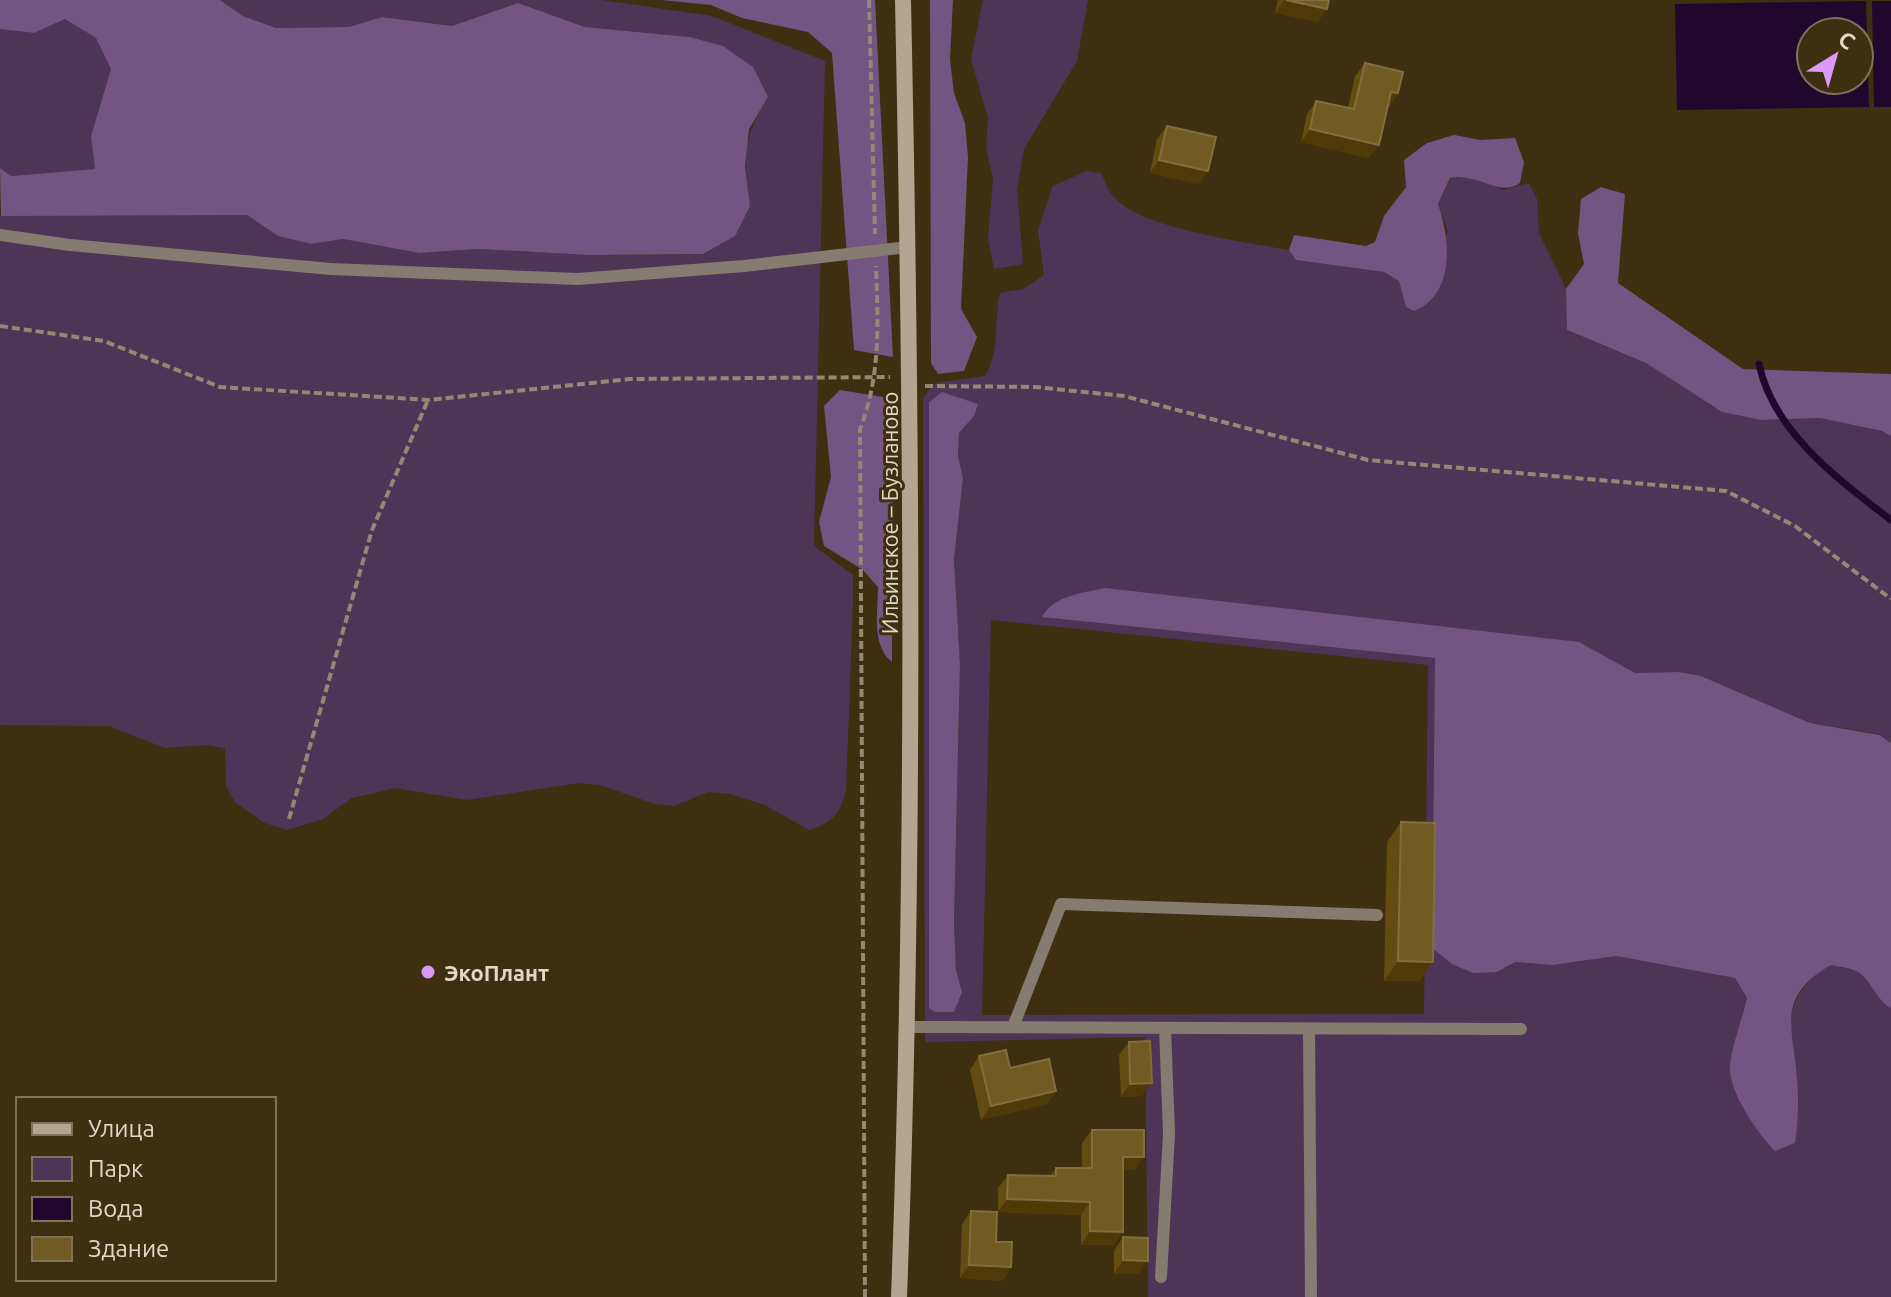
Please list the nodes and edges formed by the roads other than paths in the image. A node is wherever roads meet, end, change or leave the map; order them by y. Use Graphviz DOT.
graph roads {
  1 [pos="903,0"];
  2 [pos="0,235"];
  3 [pos="908,247"];
  4 [pos="1377,915"];
  5 [pos="909,1027"];
  6 [pos="1013,1027"];
  7 [pos="1165,1028"];
  8 [pos="1309,1029"];
  9 [pos="1521,1029"];
  10 [pos="1161,1277"];
  11 [pos="899,1297"];
  12 [pos="1311,1297"];
  1 -- 3 [label="street, Ильинское – Бузланово"];
  2 -- 3 [label="lane"];
  3 -- 5 [label="street, Ильинское – Бузланово"];
  4 -- 6 [label="lane"];
  5 -- 6 [label="lane"];
  5 -- 11 [label="street, Ильинское – Бузланово"];
  6 -- 7 [label="lane"];
  7 -- 8 [label="lane"];
  7 -- 10 [label="lane"];
  8 -- 9 [label="lane"];
  8 -- 12 [label="lane"];
}
